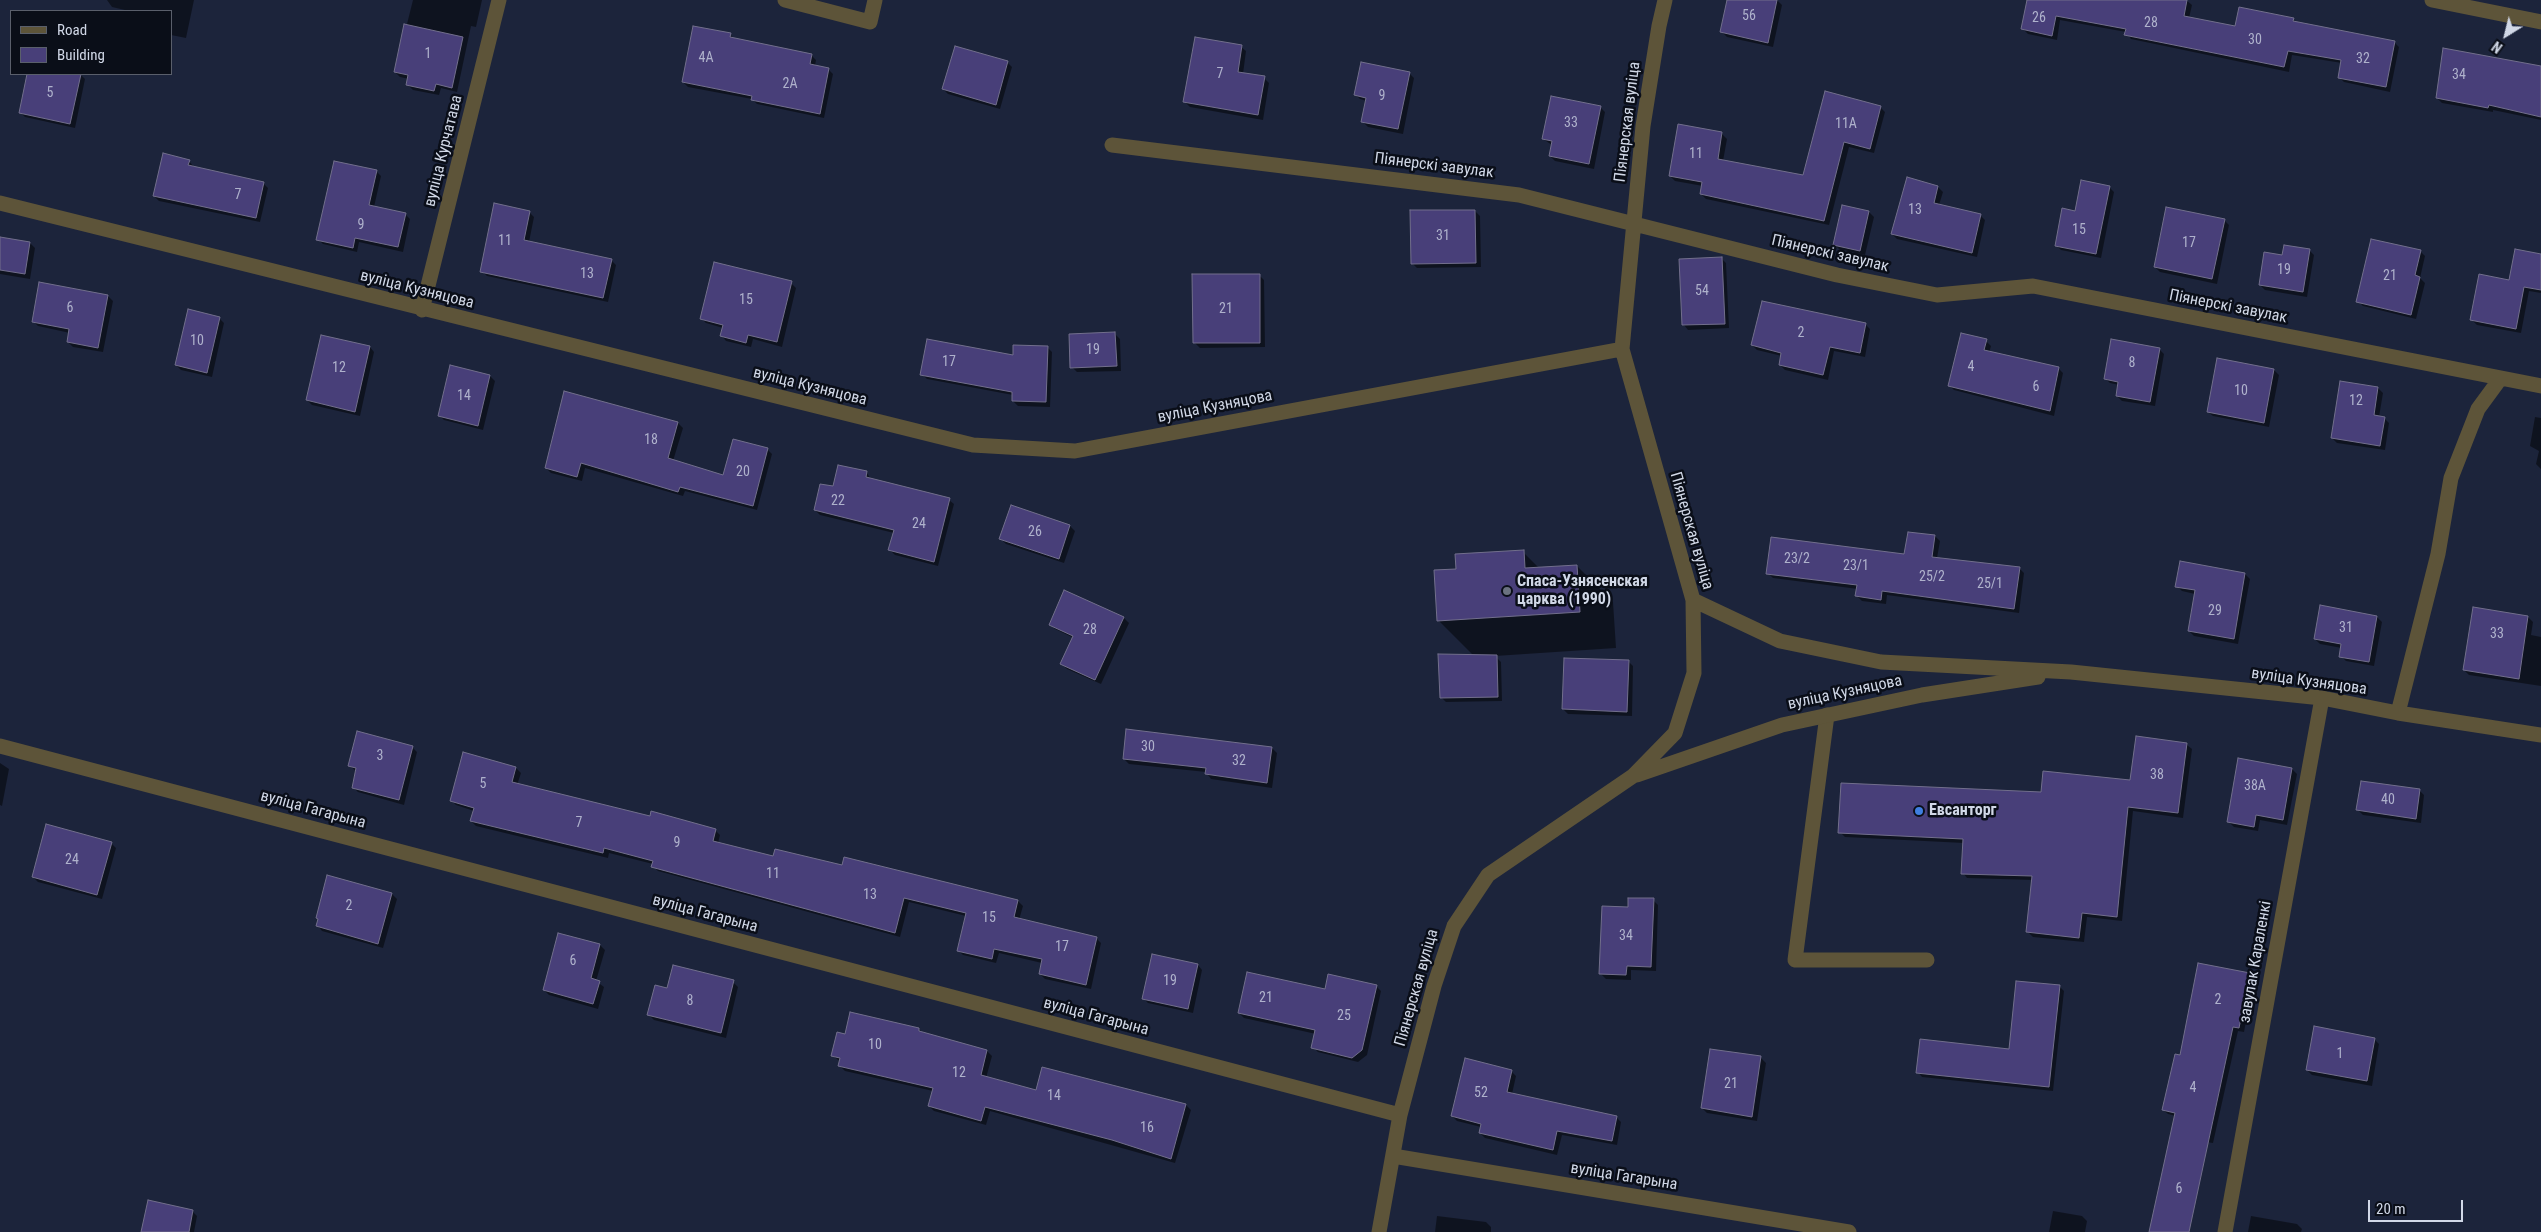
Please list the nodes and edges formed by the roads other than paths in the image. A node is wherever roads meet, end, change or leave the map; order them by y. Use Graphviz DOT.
graph roads {
  1 [pos="499,0"];
  2 [pos="784,0"];
  3 [pos="875,0"];
  4 [pos="1665,0"];
  5 [pos="2432,0"];
  6 [pos="2541,22"];
  7 [pos="1112,144"];
  8 [pos="0,203"];
  9 [pos="1633,225"];
  10 [pos="422,310"];
  11 [pos="1622,350"];
  12 [pos="2500,378"];
  13 [pos="2541,386"];
  14 [pos="1693,600"];
  15 [pos="2071,672"];
  16 [pos="2322,698"];
  17 [pos="2398,713"];
  18 [pos="1827,715"];
  19 [pos="2541,735"];
  20 [pos="0,746"];
  21 [pos="1633,776"];
  22 [pos="1927,960"];
  23 [pos="1400,1115"];
  24 [pos="1393,1156"];
  25 [pos="1378,1232"];
  26 [pos="1849,1232"];
  27 [pos="2224,1232"];
  1 -- 10 [label="street, вуліца Курчатава"];
  2 -- 3 [label="street"];
  4 -- 9 [label="street, Піянерская вуліца"];
  5 -- 6 [label="street"];
  7 -- 9 [label="street, Піянерскі завулак"];
  8 -- 10 [label="street, вуліца Кузняцова"];
  9 -- 11 [label="street, Піянерская вуліца"];
  9 -- 12 [label="street, Піянерскі завулак"];
  10 -- 11 [label="street, вуліца Кузняцова"];
  11 -- 14 [label="street, Піянерская вуліца"];
  12 -- 13 [label="street, Піянерскі завулак"];
  12 -- 17 [label="street"];
  14 -- 15 [label="street, вуліца Кузняцова"];
  14 -- 21 [label="street, Піянерская вуліца"];
  15 -- 16 [label="street, вуліца Кузняцова"];
  15 -- 18 [label="street, вуліца Кузняцова"];
  16 -- 17 [label="street, вуліца Кузняцова"];
  16 -- 27 [label="street, завулак Караленкі"];
  17 -- 19 [label="street, вуліца Кузняцова"];
  18 -- 21 [label="street, вуліца Кузняцова"];
  18 -- 22 [label="street"];
  20 -- 23 [label="street, вуліца Гагарына"];
  21 -- 23 [label="street, Піянерская вуліца"];
  23 -- 24 [label="street, Піянерская вуліца"];
  24 -- 25 [label="street, Піянерская вуліца"];
  24 -- 26 [label="street, вуліца Гагарына"];
}
